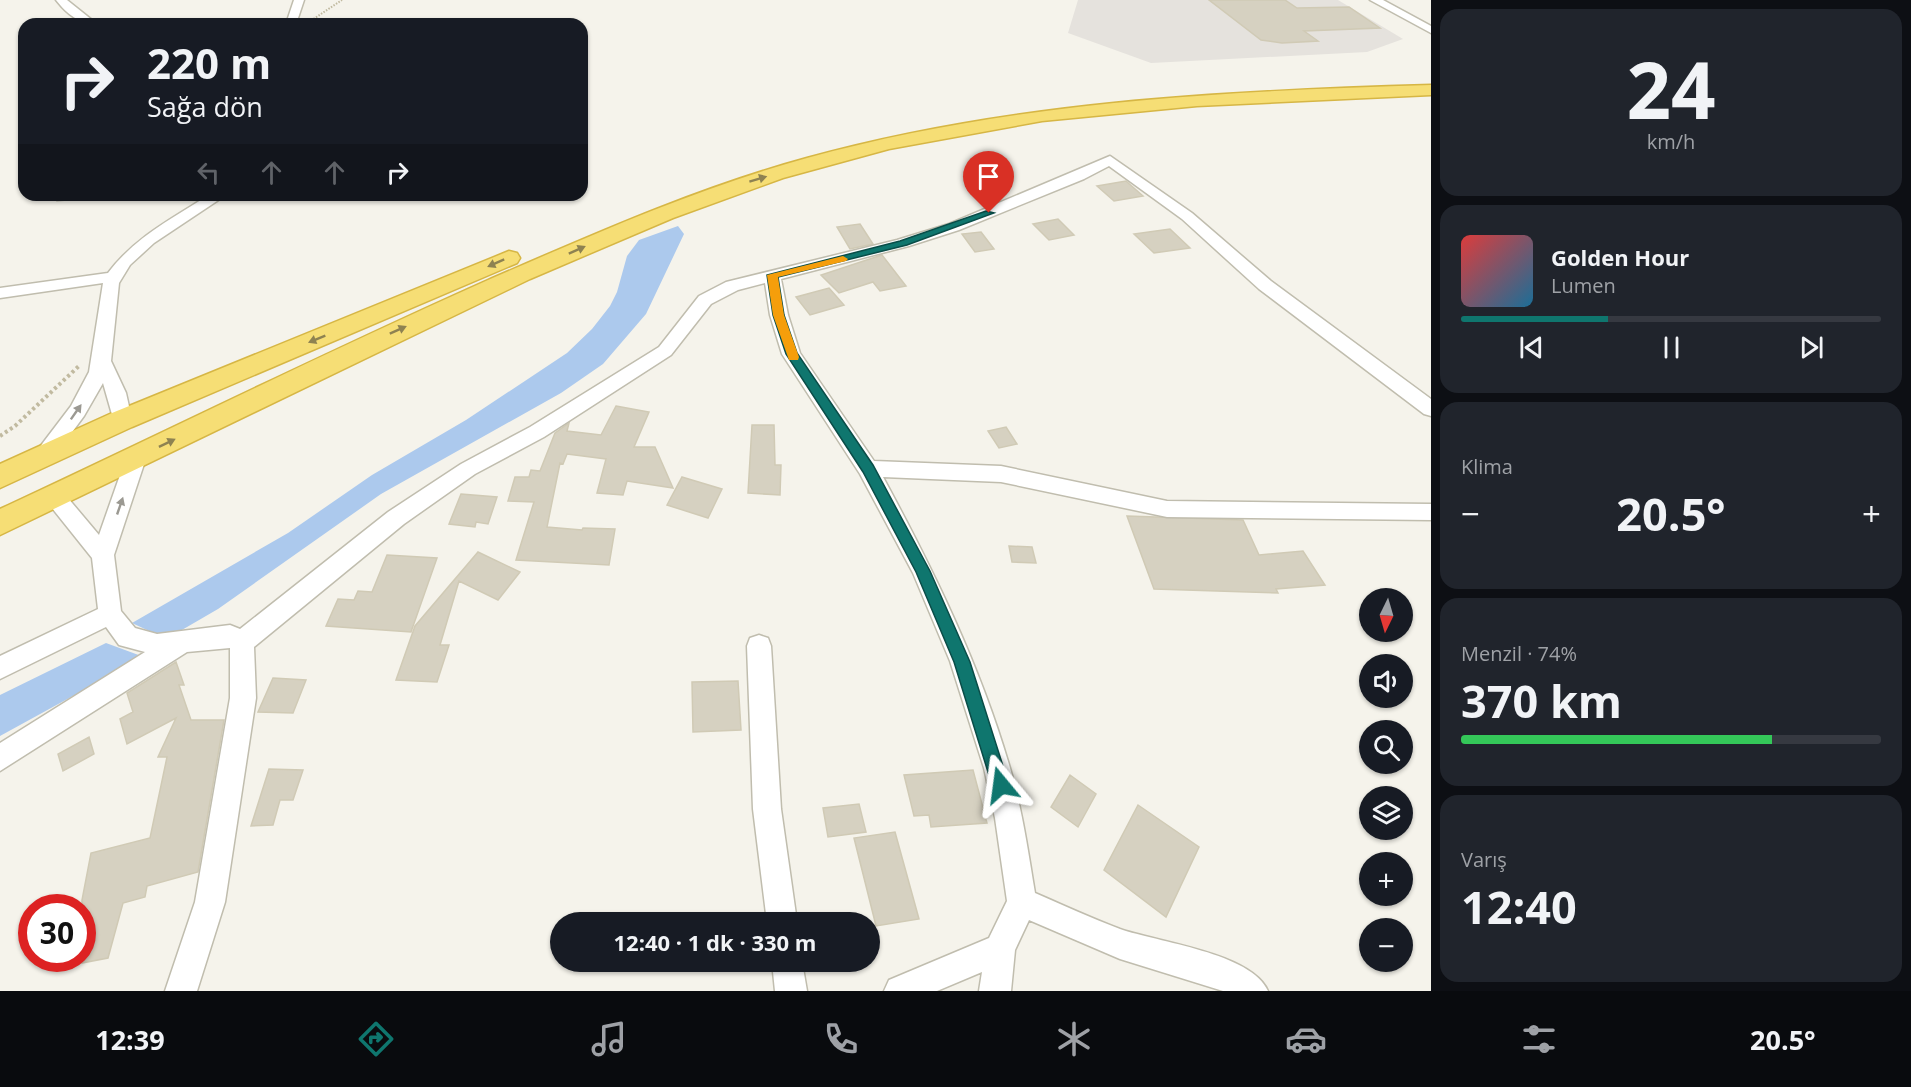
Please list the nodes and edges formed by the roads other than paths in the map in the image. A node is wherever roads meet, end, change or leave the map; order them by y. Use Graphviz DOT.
graph roads {
  1 [pos="61,0"];
  2 [pos="299,0"];
  3 [pos="1376,0"];
  4 [pos="1396,4"];
  5 [pos="82,18"];
  6 [pos="293,18"];
  7 [pos="1431,30"];
  8 [pos="1431,71"];
  9 [pos="1431,90"];
  10 [pos="209,201"];
  11 [pos="772,275"];
  12 [pos="113,277"];
  13 [pos="0,293"];
  14 [pos="102,354"];
  15 [pos="1431,409"];
  16 [pos="122,420"];
  17 [pos="43,457"];
  18 [pos="136,458"];
  19 [pos="868,469"];
  20 [pos="0,477"];
  21 [pos="55,496"];
  22 [pos="1431,512"];
  23 [pos="0,522"];
  24 [pos="103,555"];
  25 [pos="110,614"];
  26 [pos="183,641"];
  27 [pos="242,642"];
  28 [pos="759,646"];
  29 [pos="0,668"];
  30 [pos="0,758"];
  31 [pos="1022,902"];
  32 [pos="781,912"];
  33 [pos="1000,949"];
  34 [pos="788,972"];
  35 [pos="181,991"];
  36 [pos="791,991"];
  37 [pos="900,991"];
  38 [pos="995,991"];
  39 [pos="1252,991"];
  1 -- 5 [label="street"];
  2 -- 6 [label="street"];
  3 -- 4 [label="street"];
  4 -- 7 [label="street"];
  8 -- 16 [label="highway, one-way"];
  18 -- 9 [label="highway, one-way"];
  10 -- 12 [label="street"];
  11 -- 15 [label="street"];
  11 -- 19 [label="street"];
  11 -- 27 [label="street"];
  12 -- 13 [label="street"];
  12 -- 14 [label="street"];
  14 -- 16 [label="street"];
  17 -- 14 [label="street, one-way"];
  16 -- 17 [label="highway"];
  16 -- 18 [label="highway"];
  17 -- 20 [label="highway"];
  17 -- 21 [label="highway"];
  18 -- 21 [label="highway"];
  24 -- 18 [label="street, one-way"];
  19 -- 22 [label="street"];
  19 -- 31 [label="street"];
  21 -- 23 [label="highway"];
  21 -- 24 [label="street"];
  24 -- 25 [label="street"];
  25 -- 26 [label="street"];
  25 -- 29 [label="street"];
  26 -- 27 [label="street"];
  26 -- 30 [label="street"];
  27 -- 35 [label="street"];
  28 -- 32 [label="street"];
  31 -- 33 [label="street"];
  31 -- 39 [label="street"];
  33 -- 37 [label="street"];
  33 -- 38 [label="street"];
  34 -- 36 [label="street"];
}
